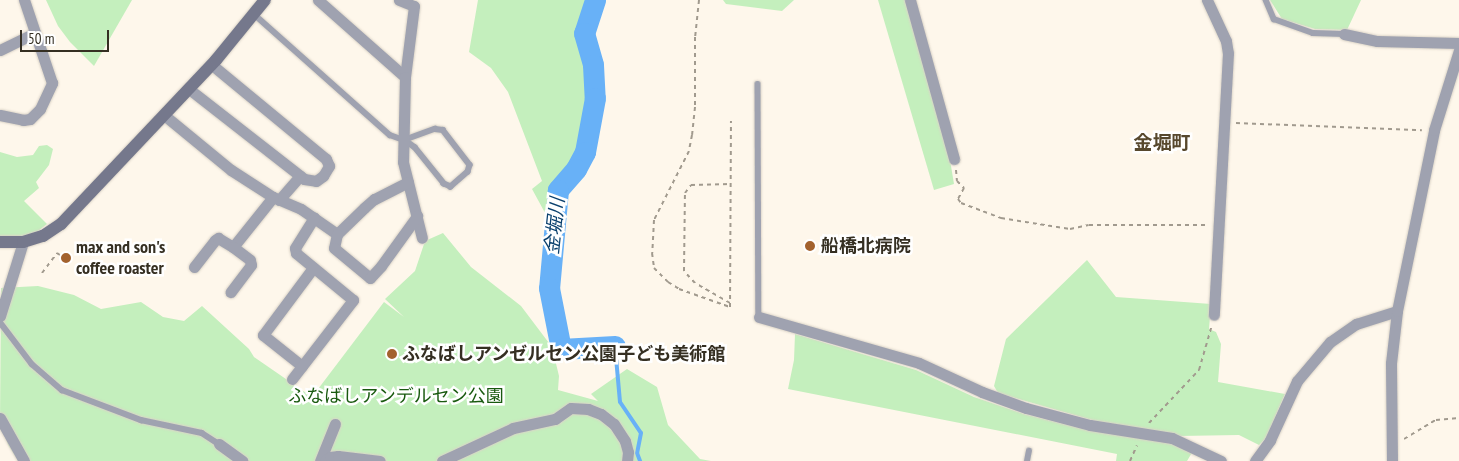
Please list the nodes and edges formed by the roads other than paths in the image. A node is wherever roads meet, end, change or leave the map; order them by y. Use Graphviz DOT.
graph roads {
  1 [pos="24,0"];
  2 [pos="265,0"];
  3 [pos="318,0"];
  4 [pos="399,0"];
  5 [pos="910,0"];
  6 [pos="1207,0"];
  7 [pos="1266,0"];
  8 [pos="254,14"];
  9 [pos="35,33"];
  10 [pos="1344,34"];
  11 [pos="1459,43"];
  12 [pos="0,50"];
  13 [pos="1459,50"];
  14 [pos="212,65"];
  15 [pos="405,77"];
  16 [pos="758,84"];
  17 [pos="189,89"];
  18 [pos="0,115"];
  19 [pos="164,115"];
  20 [pos="404,140"];
  21 [pos="954,159"];
  22 [pos="300,176"];
  23 [pos="408,182"];
  24 [pos="276,199"];
  25 [pos="416,216"];
  26 [pos="314,218"];
  27 [pos="337,234"];
  28 [pos="422,238"];
  29 [pos="0,242"];
  30 [pos="23,242"];
  31 [pos="233,248"];
  32 [pos="194,267"];
  33 [pos="313,268"];
  34 [pos="231,292"];
  35 [pos="1397,311"];
  36 [pos="1214,315"];
  37 [pos="0,316"];
  38 [pos="759,318"];
  39 [pos="0,322"];
  40 [pos="302,366"];
  41 [pos="292,379"];
  42 [pos="0,418"];
  43 [pos="335,424"];
  44 [pos="219,444"];
  45 [pos="1029,451"];
  46 [pos="24,461"];
  47 [pos="242,461"];
  48 [pos="320,461"];
  49 [pos="325,461"];
  50 [pos="380,461"];
  51 [pos="442,461"];
  52 [pos="627,461"];
  53 [pos="1027,461"];
  54 [pos="1221,461"];
  55 [pos="1255,461"];
  56 [pos="1392,461"];
  1 -- 9 [label="street"];
  2 -- 8 [label="street"];
  3 -- 15 [label="street"];
  4 -- 15 [label="street"];
  5 -- 21 [label="street"];
  6 -- 36 [label="street"];
  7 -- 10 [label="lane"];
  8 -- 14 [label="street"];
  8 -- 20 [label="lane"];
  9 -- 12 [label="street"];
  9 -- 18 [label="street"];
  10 -- 11 [label="street"];
  13 -- 35 [label="street"];
  14 -- 17 [label="street"];
  14 -- 22 [label="street"];
  15 -- 20 [label="street"];
  16 -- 38 [label="lane"];
  17 -- 19 [label="street"];
  17 -- 22 [label="street"];
  19 -- 24 [label="street"];
  19 -- 30 [label="street"];
  20 -- 20 [label="lane"];
  20 -- 23 [label="street"];
  22 -- 24 [label="street"];
  23 -- 25 [label="street"];
  23 -- 27 [label="street"];
  24 -- 26 [label="street"];
  24 -- 31 [label="street"];
  25 -- 27 [label="street"];
  25 -- 28 [label="street"];
  26 -- 27 [label="street"];
  26 -- 33 [label="street"];
  29 -- 30 [label="street"];
  30 -- 37 [label="street"];
  31 -- 32 [label="street"];
  31 -- 34 [label="street"];
  33 -- 40 [label="street"];
  33 -- 40 [label="street"];
  35 -- 55 [label="street"];
  35 -- 56 [label="street"];
  38 -- 54 [label="street"];
  39 -- 44 [label="lane"];
  40 -- 41 [label="street"];
  42 -- 46 [label="street"];
  43 -- 48 [label="street"];
  44 -- 47 [label="street"];
  45 -- 53 [label="lane"];
  49 -- 50 [label="street"];
  51 -- 52 [label="street"];
}
